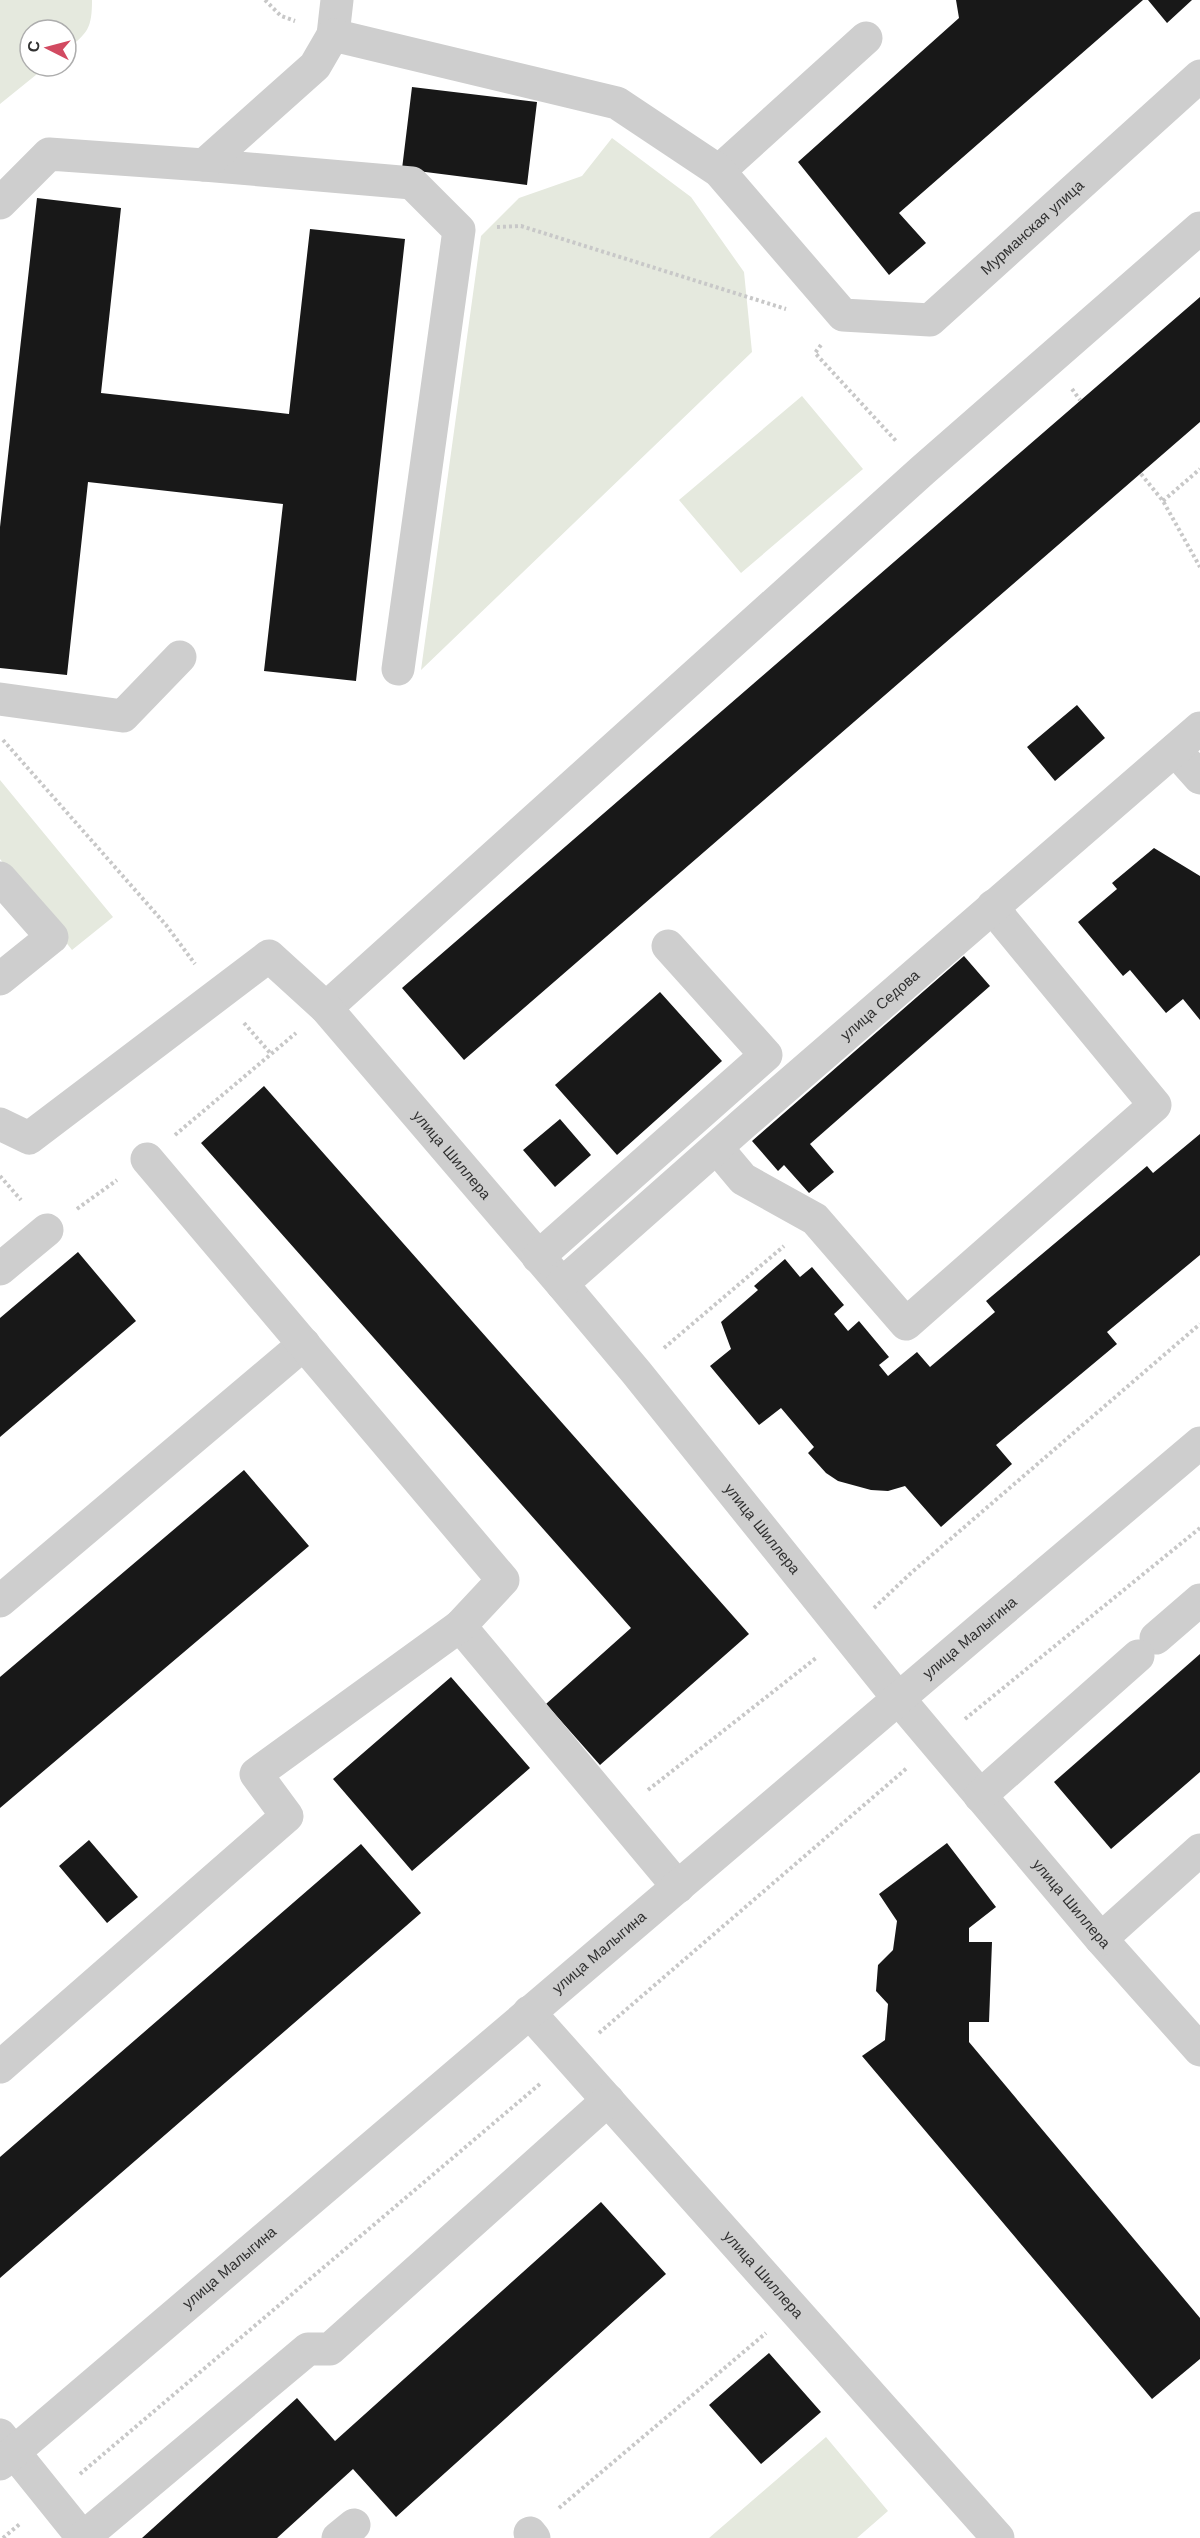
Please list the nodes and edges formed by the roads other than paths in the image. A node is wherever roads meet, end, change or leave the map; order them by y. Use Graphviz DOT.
graph roads {
  1 [pos="337,0"];
  2 [pos="333,34"];
  3 [pos="866,38"];
  4 [pos="1200,76"];
  5 [pos="204,165"];
  6 [pos="719,171"];
  7 [pos="0,203"];
  8 [pos="1200,228"];
  9 [pos="180,657"];
  10 [pos="398,669"];
  11 [pos="0,699"];
  12 [pos="1200,728"];
  13 [pos="1175,750"];
  14 [pos="1200,778"];
  15 [pos="0,878"];
  16 [pos="993,906"];
  17 [pos="668,946"];
  18 [pos="0,980"];
  19 [pos="326,1008"];
  20 [pos="0,1124"];
  21 [pos="717,1148"];
  22 [pos="147,1159"];
  23 [pos="47,1230"];
  24 [pos="538,1257"];
  25 [pos="0,1269"];
  26 [pos="562,1284"];
  27 [pos="304,1344"];
  28 [pos="1200,1443"];
  29 [pos="1200,1600"];
  30 [pos="0,1601"];
  31 [pos="459,1626"];
  32 [pos="898,1698"];
  33 [pos="980,1796"];
  34 [pos="1200,1850"];
  35 [pos="678,1887"];
  36 [pos="1101,1939"];
  37 [pos="529,2012"];
  38 [pos="1200,2050"];
  39 [pos="0,2067"];
  40 [pos="608,2100"];
  41 [pos="5,2450"];
  42 [pos="84,2538"];
  43 [pos="998,2538"];
  1 -- 2 [label="street"];
  2 -- 5 [label="street"];
  2 -- 6 [label="street"];
  3 -- 6 [label="street"];
  4 -- 6 [label="street, Мурманская улица"];
  5 -- 7 [label="street"];
  5 -- 10 [label="street"];
  8 -- 19 [label="street"];
  9 -- 11 [label="street"];
  12 -- 13 [label="street, улица Седова"];
  13 -- 14 [label="street"];
  13 -- 16 [label="street, улица Седова"];
  15 -- 18 [label="street"];
  16 -- 21 [label="street, улица Седова"];
  16 -- 21 [label="street"];
  17 -- 24 [label="street"];
  19 -- 20 [label="street, улица Шиллера"];
  19 -- 24 [label="street, улица Шиллера"];
  21 -- 26 [label="street, улица Седова"];
  22 -- 27 [label="street"];
  23 -- 25 [label="street"];
  24 -- 26 [label="street, улица Шиллера"];
  26 -- 32 [label="street, улица Шиллера"];
  27 -- 30 [label="street"];
  27 -- 31 [label="street"];
  28 -- 32 [label="street, улица Малыгина"];
  29 -- 33 [label="street"];
  31 -- 35 [label="street"];
  31 -- 39 [label="street"];
  32 -- 33 [label="street, улица Шиллера"];
  32 -- 35 [label="street, улица Малыгина"];
  33 -- 36 [label="street, улица Шиллера"];
  34 -- 36 [label="street"];
  35 -- 37 [label="street, улица Малыгина"];
  36 -- 38 [label="street, улица Шиллера"];
  37 -- 40 [label="street, улица Шиллера"];
  37 -- 41 [label="street, улица Малыгина"];
  40 -- 42 [label="street"];
  40 -- 43 [label="street, улица Шиллера"];
  41 -- 42 [label="street"];
}
